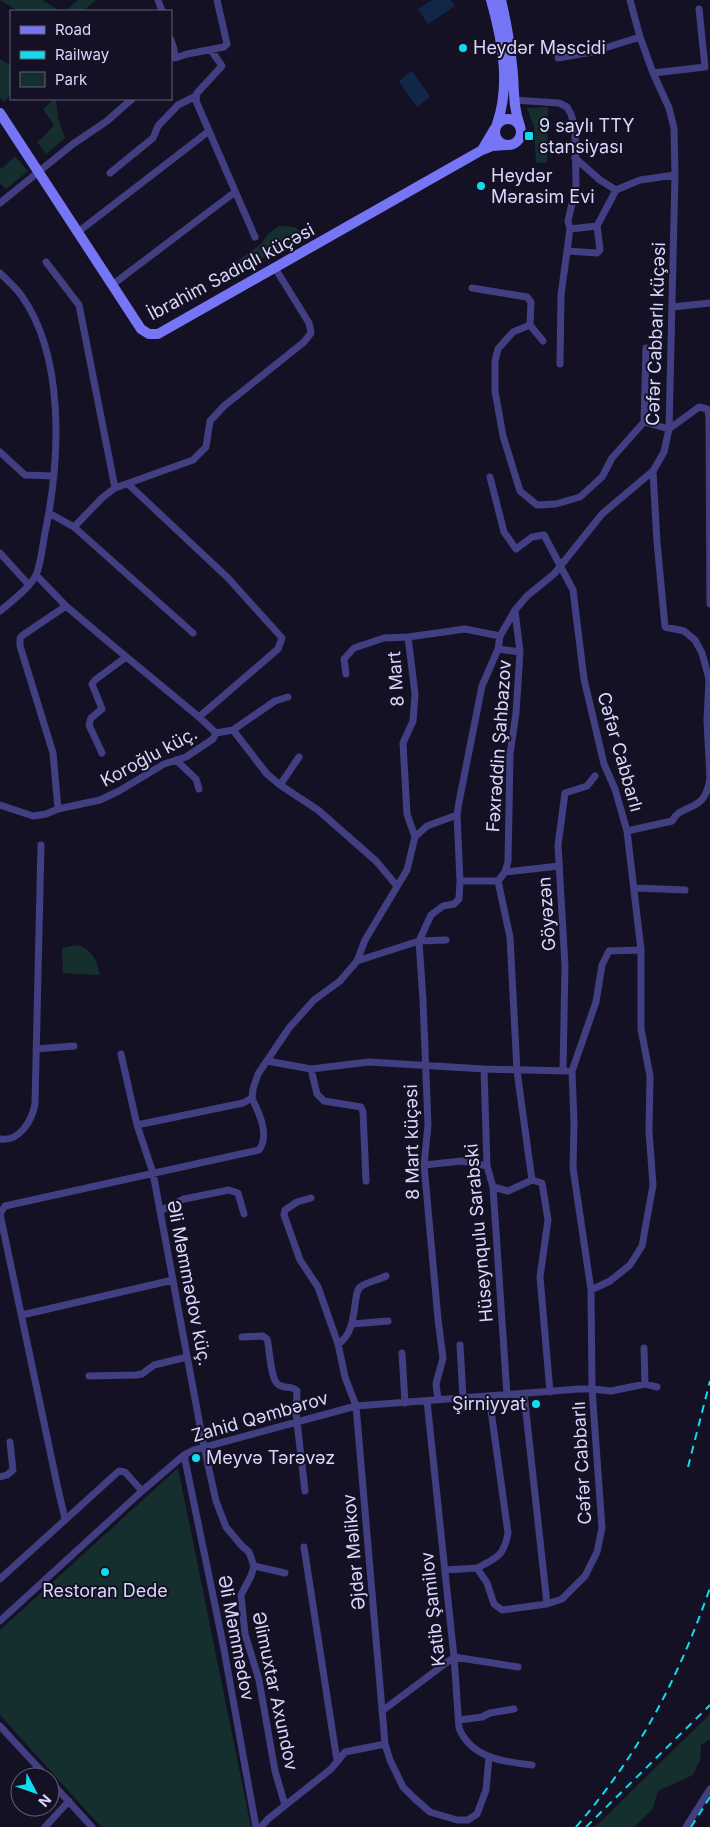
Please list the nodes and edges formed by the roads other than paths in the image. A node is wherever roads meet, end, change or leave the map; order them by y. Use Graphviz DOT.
graph roads {
  1 [pos="217,0"];
  2 [pos="491,0"];
  3 [pos="501,0"];
  4 [pos="630,0"];
  5 [pos="699,9"];
  6 [pos="640,37"];
  7 [pos="172,43"];
  8 [pos="211,50"];
  9 [pos="558,58"];
  10 [pos="173,60"];
  11 [pos="654,73"];
  12 [pos="196,96"];
  13 [pos="131,100"];
  14 [pos="513,100"];
  15 [pos="0,113"];
  16 [pos="496,126"];
  17 [pos="520,126"];
  18 [pos="209,131"];
  19 [pos="507,145"];
  20 [pos="482,150"];
  21 [pos="575,158"];
  22 [pos="39,170"];
  23 [pos="110,173"];
  24 [pos="676,175"];
  25 [pos="616,190"];
  26 [pos="235,192"];
  27 [pos="0,203"];
  28 [pos="597,226"];
  29 [pos="570,229"];
  30 [pos="78,232"];
  31 [pos="255,237"];
  32 [pos="567,251"];
  33 [pos="46,262"];
  34 [pos="275,268"];
  35 [pos="0,273"];
  36 [pos="112,285"];
  37 [pos="472,288"];
  38 [pos="710,303"];
  39 [pos="672,307"];
  40 [pos="530,325"];
  41 [pos="543,341"];
  42 [pos="646,348"];
  43 [pos="560,364"];
  44 [pos="644,422"];
  45 [pos="670,429"];
  46 [pos="0,452"];
  47 [pos="653,471"];
  48 [pos="54,476"];
  49 [pos="490,477"];
  50 [pos="128,484"];
  51 [pos="116,488"];
  52 [pos="49,513"];
  53 [pos="74,528"];
  54 [pos="709,547"];
  55 [pos="0,554"];
  56 [pos="560,567"];
  57 [pos="36,575"];
  58 [pos="29,585"];
  59 [pos="710,604"];
  60 [pos="66,606"];
  61 [pos="515,610"];
  62 [pos="0,611"];
  63 [pos="193,633"];
  64 [pos="500,636"];
  65 [pos="408,637"];
  66 [pos="498,648"];
  67 [pos="520,652"];
  68 [pos="126,657"];
  69 [pos="346,674"];
  70 [pos="288,697"];
  71 [pos="199,717"];
  72 [pos="233,730"];
  73 [pos="216,733"];
  74 [pos="102,753"];
  75 [pos="298,757"];
  76 [pos="176,760"];
  77 [pos="596,776"];
  78 [pos="710,778"];
  79 [pos="280,785"];
  80 [pos="199,789"];
  81 [pos="0,805"];
  82 [pos="58,809"];
  83 [pos="457,815"];
  84 [pos="627,830"];
  85 [pos="415,837"];
  86 [pos="41,845"];
  87 [pos="559,866"];
  88 [pos="505,872"];
  89 [pos="460,881"];
  90 [pos="498,881"];
  91 [pos="397,886"];
  92 [pos="635,888"];
  93 [pos="686,890"];
  94 [pos="446,940"];
  95 [pos="419,941"];
  96 [pos="641,950"];
  97 [pos="356,961"];
  98 [pos="74,1046"];
  99 [pos="36,1049"];
  100 [pos="121,1054"];
  101 [pos="267,1061"];
  102 [pos="426,1065"];
  103 [pos="311,1069"];
  104 [pos="484,1069"];
  105 [pos="563,1070"];
  106 [pos="517,1071"];
  107 [pos="572,1071"];
  108 [pos="252,1098"];
  109 [pos="138,1125"];
  110 [pos="0,1139"];
  111 [pos="424,1165"];
  112 [pos="487,1166"];
  113 [pos="153,1173"];
  114 [pos="532,1180"];
  115 [pos="366,1181"];
  116 [pos="493,1187"];
  117 [pos="311,1198"];
  118 [pos="160,1211"];
  119 [pos="0,1214"];
  120 [pos="244,1214"];
  121 [pos="386,1276"];
  122 [pos="173,1280"];
  123 [pos="591,1290"];
  124 [pos="22,1315"];
  125 [pos="388,1321"];
  126 [pos="352,1324"];
  127 [pos="242,1337"];
  128 [pos="338,1344"];
  129 [pos="460,1345"];
  130 [pos="644,1348"];
  131 [pos="402,1353"];
  132 [pos="187,1357"];
  133 [pos="89,1376"];
  134 [pos="645,1384"];
  135 [pos="657,1387"];
  136 [pos="592,1389"];
  137 [pos="550,1392"];
  138 [pos="524,1394"];
  139 [pos="507,1395"];
  140 [pos="489,1396"];
  141 [pos="463,1398"];
  142 [pos="438,1400"];
  143 [pos="427,1401"];
  144 [pos="405,1403"];
  145 [pos="356,1406"];
  146 [pos="298,1422"];
  147 [pos="10,1442"];
  148 [pos="204,1448"];
  149 [pos="184,1455"];
  150 [pos="0,1477"];
  151 [pos="142,1491"];
  152 [pos="305,1491"];
  153 [pos="65,1519"];
  154 [pos="304,1546"];
  155 [pos="254,1566"];
  156 [pos="477,1568"];
  157 [pos="445,1570"];
  158 [pos="285,1573"];
  159 [pos="0,1579"];
  160 [pos="547,1604"];
  161 [pos="0,1621"];
  162 [pos="454,1657"];
  163 [pos="518,1667"];
  164 [pos="514,1709"];
  165 [pos="382,1711"];
  166 [pos="458,1720"];
  167 [pos="0,1726"];
  168 [pos="385,1744"];
  169 [pos="489,1757"];
  170 [pos="338,1761"];
  171 [pos="532,1764"];
  172 [pos="38,1767"];
  173 [pos="710,1789"];
  174 [pos="60,1792"];
  175 [pos="69,1802"];
  176 [pos="285,1805"];
  177 [pos="691,1825"];
  178 [pos="45,1827"];
  179 [pos="92,1827"];
  180 [pos="256,1827"];
  181 [pos="261,1827"];
  1 -- 8 [label="street"];
  2 -- 16 [label="street"];
  3 -- 14 [label="street"];
  4 -- 6 [label="street, Cəfər Cabbarlı küçəsi"];
  5 -- 11 [label="street"];
  6 -- 9 [label="street"];
  6 -- 11 [label="street, Cəfər Cabbarlı küçəsi"];
  7 -- 10 [label="street"];
  8 -- 10 [label="street"];
  8 -- 12 [label="street"];
  11 -- 24 [label="street, Cəfər Cabbarlı küçəsi"];
  12 -- 18 [label="street"];
  12 -- 23 [label="street"];
  13 -- 22 [label="street"];
  14 -- 17 [label="street"];
  14 -- 21 [label="street"];
  15 -- 22 [label="street, İbrahim Sadıqlı küçəsi"];
  16 -- 17 [label="street"];
  16 -- 19 [label="street"];
  16 -- 20 [label="street"];
  17 -- 19 [label="street"];
  18 -- 26 [label="street"];
  18 -- 30 [label="street"];
  19 -- 20 [label="street"];
  20 -- 34 [label="street, İbrahim Sadıqlı küçəsi"];
  21 -- 25 [label="street"];
  21 -- 29 [label="street"];
  22 -- 27 [label="street"];
  22 -- 30 [label="street, İbrahim Sadıqlı küçəsi"];
  24 -- 25 [label="street"];
  24 -- 39 [label="street, Cəfər Cabbarlı küçəsi"];
  25 -- 28 [label="street"];
  26 -- 31 [label="street"];
  26 -- 36 [label="street"];
  28 -- 29 [label="street"];
  28 -- 32 [label="street"];
  29 -- 32 [label="street"];
  30 -- 36 [label="street, İbrahim Sadıqlı küçəsi"];
  32 -- 43 [label="street"];
  33 -- 51 [label="street"];
  34 -- 36 [label="street, İbrahim Sadıqlı küçəsi"];
  34 -- 50 [label="street"];
  35 -- 48 [label="street"];
  37 -- 40 [label="street"];
  38 -- 39 [label="street"];
  39 -- 45 [label="street, Cəfər Cabbarlı küçəsi"];
  40 -- 41 [label="street"];
  40 -- 44 [label="street"];
  42 -- 44 [label="street"];
  44 -- 45 [label="street"];
  45 -- 47 [label="street, Cəfər Cabbarlı küçəsi"];
  45 -- 54 [label="street"];
  46 -- 48 [label="street"];
  47 -- 56 [label="street, Cəfər Cabbarlı küçəsi"];
  47 -- 78 [label="street"];
  48 -- 52 [label="street"];
  49 -- 56 [label="street, Cəfər Cabbarlı"];
  50 -- 51 [label="street"];
  50 -- 71 [label="street"];
  51 -- 53 [label="street"];
  52 -- 53 [label="street"];
  52 -- 57 [label="street"];
  53 -- 63 [label="street"];
  54 -- 59 [label="street"];
  55 -- 58 [label="street"];
  56 -- 61 [label="street, Cəfər Cabbarlı küçəsi"];
  56 -- 84 [label="street, Cəfər Cabbarlı"];
  57 -- 58 [label="street"];
  57 -- 60 [label="street"];
  58 -- 62 [label="street"];
  60 -- 68 [label="street"];
  60 -- 82 [label="street"];
  61 -- 64 [label="street, Cəfər Cabbarlı küçəsi"];
  61 -- 67 [label="street, Fəxrəddin Şahbazov"];
  64 -- 65 [label="street, 8 Mart"];
  64 -- 66 [label="street, Cəfər Cabbarlı küçəsi"];
  65 -- 69 [label="street"];
  65 -- 85 [label="street, 8 Mart"];
  66 -- 67 [label="street"];
  66 -- 83 [label="street, Cəfər Cabbarlı küçəsi"];
  67 -- 88 [label="street, Fəxrəddin Şahbazov"];
  68 -- 71 [label="street"];
  68 -- 74 [label="street"];
  70 -- 72 [label="street"];
  71 -- 73 [label="street"];
  72 -- 73 [label="street, Koroğlu küç."];
  72 -- 79 [label="street"];
  73 -- 76 [label="street, Koroğlu küç."];
  75 -- 79 [label="street"];
  76 -- 80 [label="street"];
  76 -- 82 [label="street, Koroğlu küç."];
  77 -- 87 [label="street, Göyəzən"];
  78 -- 84 [label="street"];
  79 -- 91 [label="street"];
  81 -- 82 [label="street, Koroğlu küç."];
  83 -- 85 [label="street"];
  83 -- 89 [label="street"];
  84 -- 92 [label="street, Cəfər Cabbarlı"];
  85 -- 91 [label="street"];
  86 -- 99 [label="street"];
  87 -- 88 [label="street"];
  87 -- 105 [label="street, Göyəzən"];
  88 -- 90 [label="street"];
  89 -- 90 [label="street"];
  89 -- 95 [label="street, 8 Mart küçəsi"];
  90 -- 106 [label="street"];
  91 -- 97 [label="street"];
  92 -- 93 [label="street"];
  92 -- 96 [label="street, Cəfər Cabbarlı"];
  94 -- 95 [label="street"];
  95 -- 97 [label="street"];
  95 -- 102 [label="street, 8 Mart küçəsi"];
  96 -- 107 [label="street, Cəfər Cabbarlı"];
  96 -- 123 [label="street, Cəfər Cabbarlı"];
  97 -- 101 [label="street"];
  98 -- 99 [label="street"];
  99 -- 110 [label="street"];
  100 -- 109 [label="street, Əli Məmmədov küç."];
  101 -- 103 [label="street"];
  101 -- 108 [label="street"];
  102 -- 103 [label="street"];
  102 -- 104 [label="street"];
  102 -- 111 [label="street, 8 Mart küçəsi"];
  103 -- 115 [label="street"];
  104 -- 106 [label="street"];
  104 -- 112 [label="street, Hüseynqulu Sarabski"];
  105 -- 106 [label="street"];
  105 -- 107 [label="street"];
  106 -- 114 [label="street"];
  107 -- 123 [label="street, Cəfər Cabbarlı"];
  108 -- 109 [label="street"];
  108 -- 113 [label="street"];
  109 -- 113 [label="street, Əli Məmmədov küç."];
  111 -- 112 [label="street"];
  111 -- 142 [label="street, 8 Mart küçəsi"];
  112 -- 116 [label="street, Hüseynqulu Sarabski"];
  113 -- 118 [label="street, Əli Məmmədov küç."];
  113 -- 119 [label="street"];
  114 -- 116 [label="street"];
  114 -- 137 [label="street"];
  116 -- 139 [label="street, Hüseynqulu Sarabski"];
  117 -- 128 [label="street, Əjdər Məlikov"];
  118 -- 120 [label="street"];
  118 -- 122 [label="street, Əli Məmmədov küç."];
  119 -- 124 [label="street"];
  121 -- 126 [label="street"];
  122 -- 124 [label="street"];
  122 -- 132 [label="street, Əli Məmmədov küç."];
  123 -- 136 [label="street, Cəfər Cabbarlı"];
  124 -- 153 [label="street"];
  125 -- 126 [label="street"];
  126 -- 128 [label="street"];
  127 -- 146 [label="street"];
  128 -- 145 [label="street, Əjdər Məlikov"];
  129 -- 141 [label="street"];
  130 -- 134 [label="street"];
  131 -- 144 [label="street"];
  132 -- 133 [label="street"];
  132 -- 148 [label="street, Əli Məmmədov küç."];
  134 -- 135 [label="street"];
  134 -- 136 [label="street, Zahid Qəmbərov"];
  136 -- 137 [label="street, Zahid Qəmbərov"];
  136 -- 160 [label="street, Cəfər Cabbarlı"];
  137 -- 138 [label="street, Zahid Qəmbərov"];
  138 -- 139 [label="street, Zahid Qəmbərov"];
  138 -- 160 [label="street"];
  139 -- 140 [label="street, Zahid Qəmbərov"];
  140 -- 141 [label="street, Zahid Qəmbərov"];
  140 -- 156 [label="street"];
  141 -- 142 [label="street, Zahid Qəmbərov"];
  142 -- 143 [label="street, Zahid Qəmbərov"];
  143 -- 144 [label="street, Zahid Qəmbərov"];
  143 -- 157 [label="street, Katib Şamilov"];
  144 -- 145 [label="street, Zahid Qəmbərov"];
  145 -- 146 [label="street, Zahid Qəmbərov"];
  145 -- 165 [label="street, Əjdər Məlikov"];
  146 -- 148 [label="street, Zahid Qəmbərov"];
  146 -- 152 [label="street"];
  147 -- 150 [label="street"];
  148 -- 149 [label="street, Zahid Qəmbərov"];
  148 -- 155 [label="street"];
  149 -- 151 [label="street, Zahid Qəmbərov"];
  149 -- 180 [label="street, Əli Məmmədov"];
  151 -- 153 [label="street"];
  151 -- 161 [label="street, Zahid Qəmbərov"];
  153 -- 159 [label="street"];
  154 -- 170 [label="street"];
  155 -- 158 [label="street"];
  155 -- 176 [label="street, Əlimuxtar Axundov"];
  156 -- 157 [label="street"];
  156 -- 160 [label="street, Cəfər Cabbarlı"];
  157 -- 162 [label="street, Katib Şamilov"];
  162 -- 163 [label="street"];
  162 -- 165 [label="street"];
  162 -- 166 [label="street, Katib Şamilov"];
  164 -- 166 [label="street"];
  165 -- 168 [label="street, Əjdər Məlikov"];
  166 -- 169 [label="street, Katib Şamilov"];
  167 -- 172 [label="street"];
  168 -- 169 [label="street, Əjdər Məlikov"];
  168 -- 170 [label="street"];
  169 -- 171 [label="street, Katib Şamilov"];
  170 -- 176 [label="street"];
  173 -- 177 [label="street"];
  174 -- 175 [label="street"];
  175 -- 178 [label="street"];
  175 -- 179 [label="street"];
  176 -- 181 [label="street"];
}
